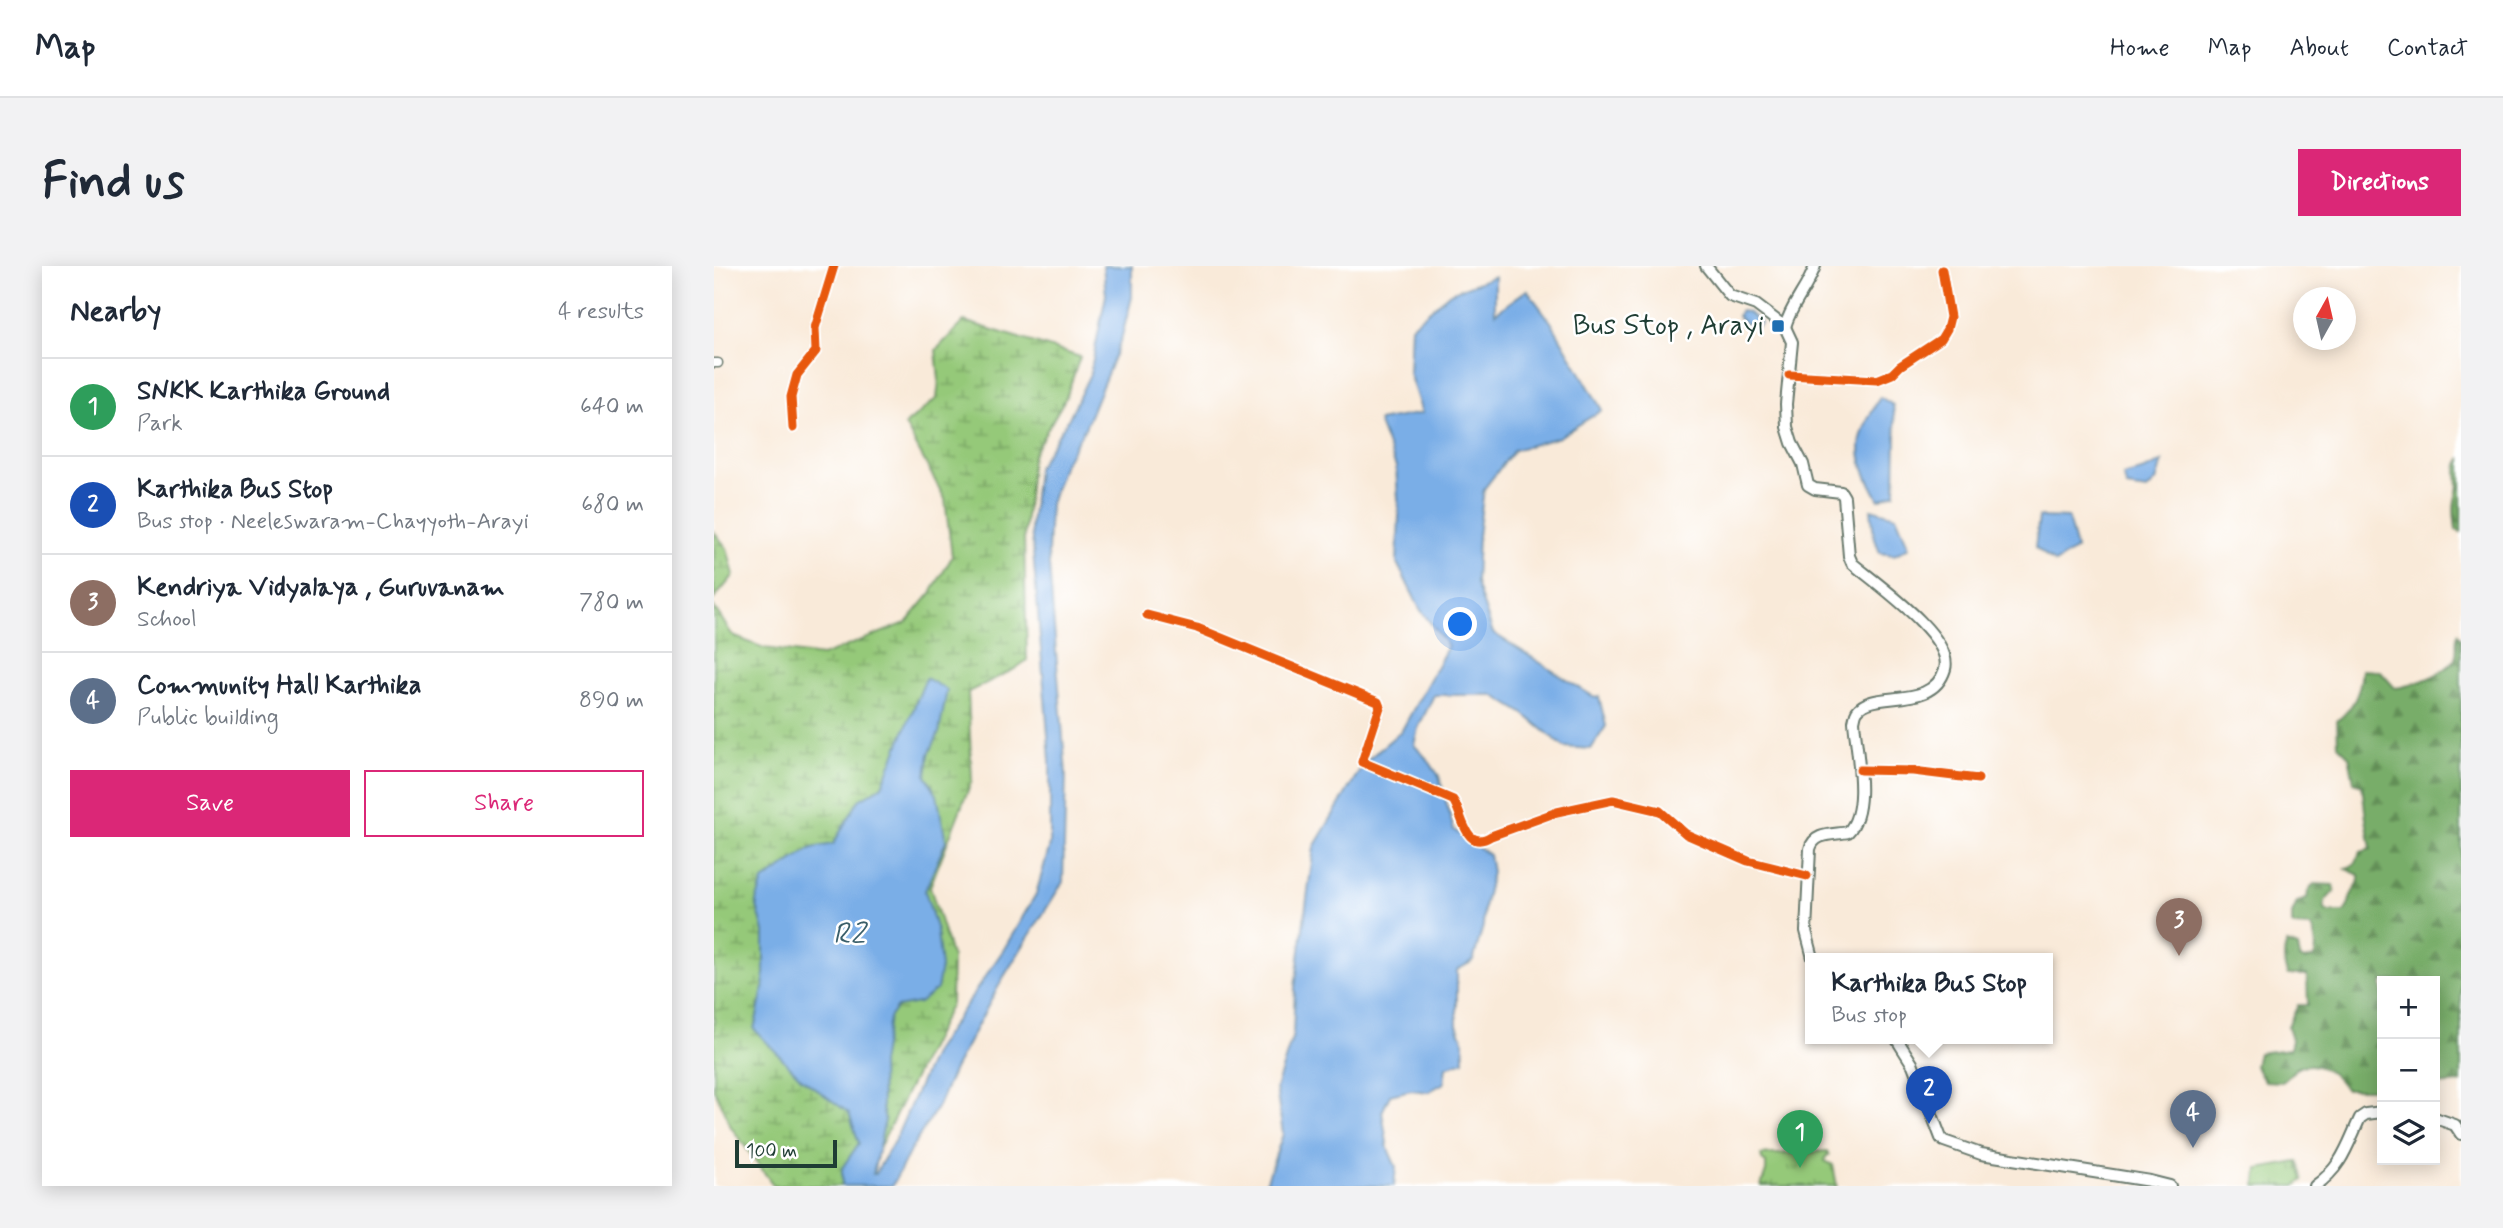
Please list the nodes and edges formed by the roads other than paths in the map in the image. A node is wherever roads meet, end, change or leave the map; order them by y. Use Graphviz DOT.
graph roads {
  1 [pos="834,266"];
  2 [pos="1706,266"];
  3 [pos="1815,266"];
  4 [pos="1942,270"];
  5 [pos="1785,327"];
  6 [pos="1789,375"];
  7 [pos="793,428"];
  8 [pos="1147,615"];
  9 [pos="1860,770"];
  10 [pos="1978,779"];
  11 [pos="1807,876"];
  12 [pos="1812,953"];
  13 [pos="1900,1044"];
  14 [pos="2377,1113"];
  15 [pos="2440,1120"];
  16 [pos="2461,1134"];
  17 [pos="2169,1186"];
  18 [pos="2315,1186"];
  1 -- 7 [label="street"];
  2 -- 5 [label="main road"];
  3 -- 5 [label="main road"];
  4 -- 6 [label="street"];
  5 -- 6 [label="main road"];
  6 -- 9 [label="main road"];
  8 -- 11 [label="street"];
  9 -- 10 [label="street"];
  9 -- 11 [label="main road"];
  11 -- 12 [label="main road"];
  13 -- 17 [label="main road"];
  14 -- 18 [label="main road"];
  15 -- 16 [label="main road"];
}
